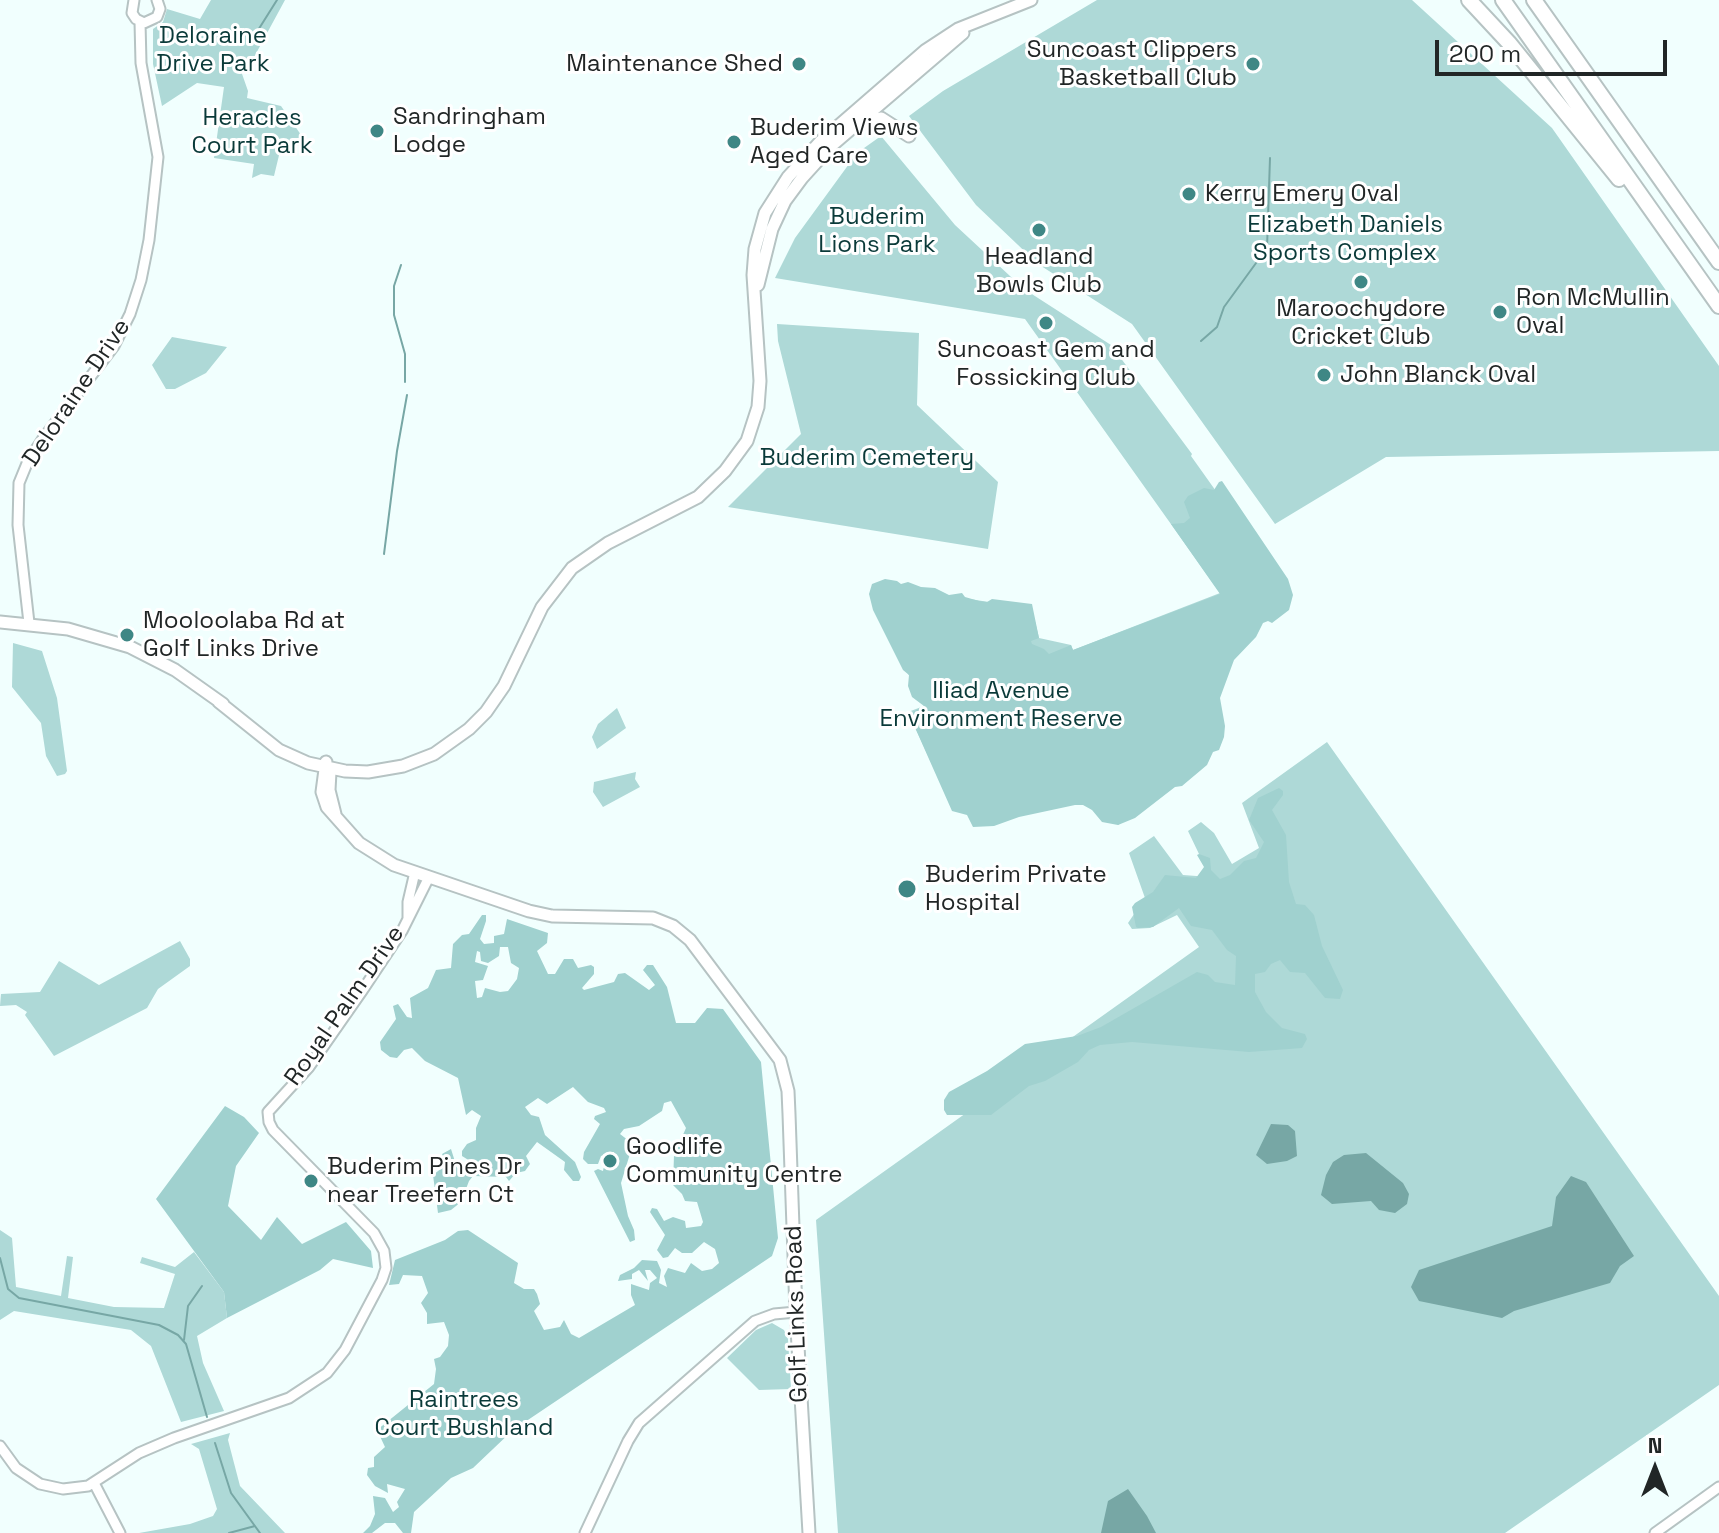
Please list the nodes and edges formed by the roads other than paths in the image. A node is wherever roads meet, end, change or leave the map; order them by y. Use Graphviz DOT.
graph roads {
  1 [pos="134,0"];
  2 [pos="157,0"];
  3 [pos="1031,0"];
  4 [pos="1469,0"];
  5 [pos="1503,0"];
  6 [pos="1534,0"];
  7 [pos="1546,0"];
  8 [pos="140,22"];
  9 [pos="975,23"];
  10 [pos="1625,129"];
  11 [pos="848,132"];
  12 [pos="909,136"];
  13 [pos="1655,216"];
  14 [pos="1719,262"];
  15 [pos="756,293"];
  16 [pos="1719,306"];
  17 [pos="0,622"];
  18 [pos="29,623"];
  19 [pos="219,702"];
  20 [pos="438,750"];
  21 [pos="295,758"];
  22 [pos="328,765"];
  23 [pos="353,772"];
  24 [pos="327,796"];
  25 [pos="415,872"];
  26 [pos="429,877"];
  27 [pos="408,918"];
  28 [pos="796,1312"];
  29 [pos="0,1446"];
  30 [pos="94,1483"];
  31 [pos="1719,1487"];
  32 [pos="120,1533"];
  33 [pos="585,1533"];
  34 [pos="809,1533"];
  35 [pos="1655,1533"];
  1 -- 8 [label="street, Deloraine Drive"];
  2 -- 8 [label="street"];
  3 -- 9 [label="main road"];
  4 -- 13 [label="highway"];
  5 -- 13 [label="highway"];
  6 -- 10 [label="highway"];
  7 -- 10 [label="highway"];
  8 -- 18 [label="street, Deloraine Drive"];
  9 -- 11 [label="main road"];
  9 -- 15 [label="main road"];
  10 -- 14 [label="highway"];
  11 -- 12 [label="main road"];
  11 -- 15 [label="main road"];
  13 -- 16 [label="highway"];
  15 -- 20 [label="main road"];
  17 -- 18 [label="main road"];
  18 -- 19 [label="main road"];
  19 -- 21 [label="main road"];
  19 -- 22 [label="main road"];
  20 -- 22 [label="main road"];
  20 -- 23 [label="main road"];
  21 -- 22 [label="main road"];
  21 -- 24 [label="main road, Golf Links Road"];
  22 -- 23 [label="main road"];
  22 -- 24 [label="main road"];
  23 -- 24 [label="main road"];
  24 -- 25 [label="main road, Golf Links Road"];
  25 -- 26 [label="main road, Golf Links Road"];
  25 -- 27 [label="street, Royal Palm Drive"];
  26 -- 27 [label="street, Royal Palm Drive"];
  26 -- 28 [label="main road, Golf Links Road"];
  27 -- 30 [label="street, Royal Palm Drive"];
  28 -- 33 [label="street"];
  28 -- 34 [label="main road, Golf Links Road"];
  29 -- 30 [label="street"];
  30 -- 32 [label="street"];
  31 -- 35 [label="street"];
}
